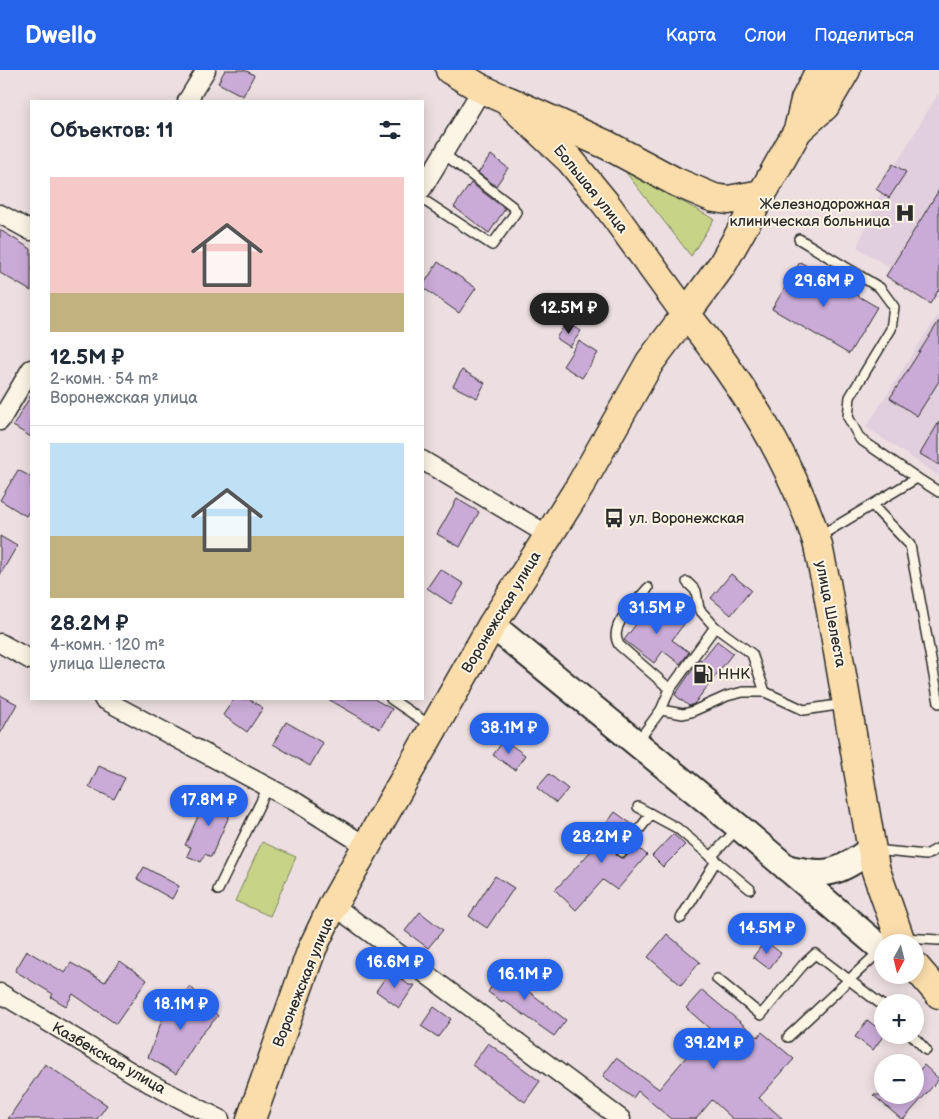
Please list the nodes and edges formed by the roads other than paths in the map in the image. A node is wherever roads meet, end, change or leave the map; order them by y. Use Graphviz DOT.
graph roads {
  1 [pos="206,70"];
  2 [pos="450,70"];
  3 [pos="820,70"];
  4 [pos="846,70"];
  5 [pos="482,89"];
  6 [pos="189,100"];
  7 [pos="506,100"];
  8 [pos="798,130"];
  9 [pos="444,154"];
  10 [pos="424,186"];
  11 [pos="762,194"];
  12 [pos="424,200"];
  13 [pos="0,214"];
  14 [pos="30,230"];
  15 [pos="799,239"];
  16 [pos="686,314"];
  17 [pos="30,371"];
  18 [pos="0,421"];
  19 [pos="424,461"];
  20 [pos="917,478"];
  21 [pos="939,492"];
  22 [pos="872,505"];
  23 [pos="548,535"];
  24 [pos="816,538"];
  25 [pos="687,582"];
  26 [pos="648,588"];
  27 [pos="492,625"];
  28 [pos="715,627"];
  29 [pos="0,643"];
  30 [pos="30,659"];
  31 [pos="670,689"];
  32 [pos="765,692"];
  33 [pos="392,700"];
  34 [pos="114,701"];
  35 [pos="847,703"];
  36 [pos="939,703"];
  37 [pos="661,710"];
  38 [pos="433,727"];
  39 [pos="636,744"];
  40 [pos="268,787"];
  41 [pos="638,807"];
  42 [pos="651,814"];
  43 [pos="739,827"];
  44 [pos="366,846"];
  45 [pos="939,848"];
  46 [pos="871,850"];
  47 [pos="622,852"];
  48 [pos="714,859"];
  49 [pos="787,868"];
  50 [pos="750,889"];
  51 [pos="218,890"];
  52 [pos="333,905"];
  53 [pos="681,918"];
  54 [pos="877,934"];
  55 [pos="889,934"];
  56 [pos="939,940"];
  57 [pos="924,941"];
  58 [pos="874,958"];
  59 [pos="924,977"];
  60 [pos="716,979"];
  61 [pos="848,980"];
  62 [pos="924,984"];
  63 [pos="0,993"];
  64 [pos="939,996"];
  65 [pos="874,998"];
  66 [pos="788,1037"];
  67 [pos="920,1044"];
  68 [pos="926,1050"];
  69 [pos="191,1113"];
  70 [pos="220,1119"];
  71 [pos="251,1119"];
  72 [pos="621,1119"];
  1 -- 6 [label="street"];
  2 -- 5 [label="main road, Большая улица"];
  3 -- 8 [label="main road, Воронежская улица"];
  4 -- 8 [label="main road, Воронежская улица"];
  5 -- 7 [label="main road, Большая улица"];
  5 -- 9 [label="street"];
  7 -- 11 [label="main road"];
  7 -- 16 [label="main road, Большая улица"];
  8 -- 11 [label="main road, Воронежская улица"];
  9 -- 10 [label="street"];
  9 -- 12 [label="lane"];
  11 -- 16 [label="main road, Воронежская улица"];
  13 -- 14 [label="street"];
  15 -- 20 [label="lane"];
  16 -- 23 [label="main road, Воронежская улица"];
  16 -- 24 [label="main road, улица Шелеста"];
  17 -- 18 [label="street"];
  19 -- 23 [label="street"];
  20 -- 21 [label="lane"];
  20 -- 22 [label="lane"];
  22 -- 24 [label="lane"];
  22 -- 36 [label="lane"];
  23 -- 27 [label="main road, Воронежская улица"];
  24 -- 35 [label="main road, улица Шелеста"];
  25 -- 28 [label="lane"];
  26 -- 31 [label="lane"];
  27 -- 38 [label="main road, Воронежская улица"];
  27 -- 39 [label="main road"];
  28 -- 31 [label="lane"];
  28 -- 32 [label="lane"];
  29 -- 30 [label="street"];
  31 -- 37 [label="lane"];
  32 -- 35 [label="lane"];
  32 -- 37 [label="lane"];
  33 -- 38 [label="lane"];
  34 -- 40 [label="street"];
  35 -- 46 [label="main road, улица Шелеста"];
  37 -- 39 [label="lane"];
  38 -- 44 [label="main road, Воронежская улица"];
  39 -- 43 [label="main road"];
  40 -- 44 [label="street"];
  40 -- 51 [label="lane"];
  41 -- 42 [label="lane"];
  42 -- 47 [label="lane"];
  42 -- 48 [label="lane"];
  43 -- 48 [label="lane"];
  43 -- 49 [label="main road"];
  44 -- 52 [label="main road, Воронежская улица"];
  45 -- 46 [label="lane"];
  46 -- 49 [label="main road"];
  46 -- 55 [label="main road, улица Шелеста"];
  48 -- 50 [label="lane"];
  48 -- 53 [label="lane"];
  49 -- 54 [label="main road"];
  52 -- 71 [label="main road, Воронежская улица"];
  52 -- 72 [label="street"];
  56 -- 57 [label="lane"];
  58 -- 61 [label="lane"];
  59 -- 64 [label="main road"];
  60 -- 61 [label="lane"];
  61 -- 65 [label="lane"];
  61 -- 66 [label="lane"];
  62 -- 64 [label="main road"];
  63 -- 69 [label="street, Казбекская улица"];
  67 -- 68 [label="lane"];
  69 -- 70 [label="street, Казбекская улица"];
}
